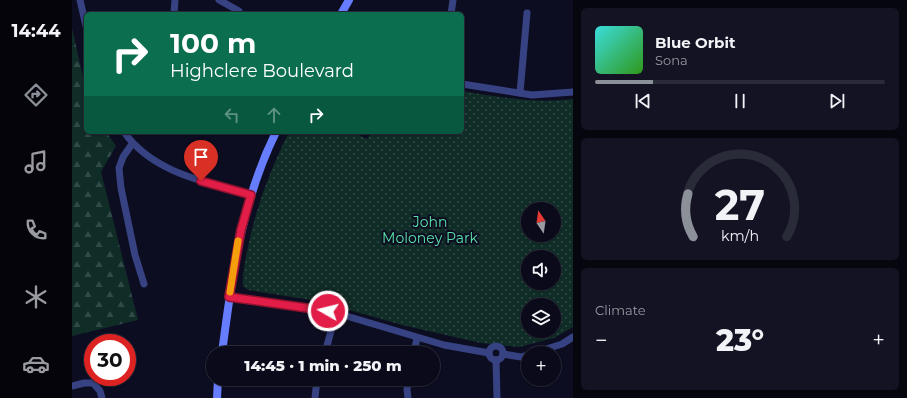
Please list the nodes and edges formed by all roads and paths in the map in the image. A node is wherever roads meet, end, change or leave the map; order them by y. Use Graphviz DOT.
graph roads {
  1 [pos="80,0"];
  2 [pos="175,0"];
  3 [pos="219,0"];
  4 [pos="349,0"];
  5 [pos="454,0"];
  6 [pos="240,11"];
  7 [pos="174,12"];
  8 [pos="342,12"];
  9 [pos="451,12"];
  10 [pos="527,13"];
  11 [pos="84,17"];
  12 [pos="464,84"];
  13 [pos="573,92"];
  14 [pos="520,93"];
  15 [pos="125,134"];
  16 [pos="275,134"];
  17 [pos="132,144"];
  18 [pos="251,195"];
  19 [pos="144,284"];
  20 [pos="229,297"];
  21 [pos="328,311"];
  22 [pos="343,315"];
  23 [pos="334,320"];
  24 [pos="573,337"];
  25 [pos="417,338"];
  26 [pos="223,346"];
  27 [pos="327,346"];
  28 [pos="415,346"];
  29 [pos="556,346"];
  30 [pos="489,353"];
  31 [pos="503,354"];
  32 [pos="521,357"];
  33 [pos="496,360"];
  34 [pos="72,386"];
  35 [pos="217,386"];
  36 [pos="316,386"];
  37 [pos="408,386"];
  38 [pos="102,398"];
  39 [pos="216,398"];
  40 [pos="315,398"];
  41 [pos="408,398"];
  42 [pos="497,398"];
  1 -- 11 [label="street"];
  2 -- 7 [label="street"];
  3 -- 6 [label="street"];
  4 -- 8 [label="street"];
  5 -- 9 [label="street"];
  10 -- 14 [label="street"];
  12 -- 14 [label="street"];
  13 -- 14 [label="street"];
  15 -- 17 [label="street"];
  16 -- 18 [label="street"];
  17 -- 18 [label="street"];
  17 -- 19 [label="street"];
  18 -- 20 [label="street"];
  20 -- 21 [label="street"];
  20 -- 26 [label="street"];
  21 -- 22 [label="street"];
  21 -- 23 [label="street"];
  22 -- 23 [label="street"];
  22 -- 25 [label="street"];
  23 -- 27 [label="street"];
  24 -- 29 [label="street"];
  25 -- 28 [label="street"];
  25 -- 30 [label="street"];
  30 -- 31 [label="street"];
  30 -- 33 [label="street"];
  31 -- 32 [label="street"];
  31 -- 33 [label="street"];
  33 -- 42 [label="street"];
  34 -- 38 [label="street"];
  35 -- 39 [label="street"];
  36 -- 40 [label="street"];
  37 -- 41 [label="street"];
}
